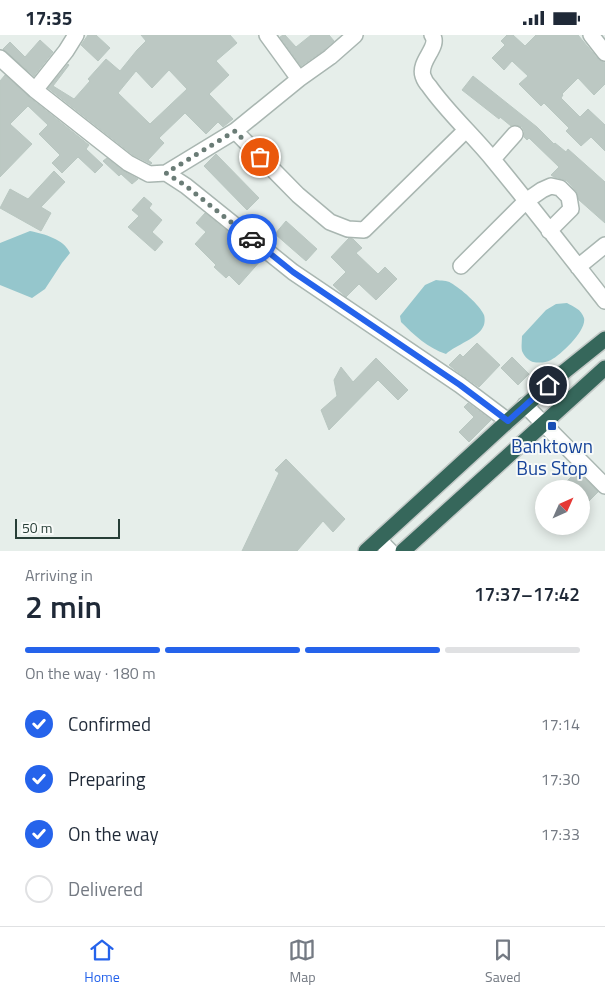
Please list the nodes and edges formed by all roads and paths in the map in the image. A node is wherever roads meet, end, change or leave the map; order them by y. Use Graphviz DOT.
graph roads {
  1 [pos="76,35"];
  2 [pos="267,35"];
  3 [pos="355,35"];
  4 [pos="432,35"];
  5 [pos="591,35"];
  6 [pos="605,53"];
  7 [pos="0,58"];
  8 [pos="299,79"];
  9 [pos="36,89"];
  10 [pos="466,130"];
  11 [pos="235,131"];
  12 [pos="515,134"];
  13 [pos="493,159"];
  14 [pos="166,173"];
  15 [pos="526,201"];
  16 [pos="550,231"];
  17 [pos="605,245"];
  18 [pos="461,267"];
  19 [pos="578,267"];
  20 [pos="605,301"];
  21 [pos="605,339"];
  22 [pos="605,368"];
  23 [pos="525,405"];
  24 [pos="508,421"];
  25 [pos="542,424"];
  26 [pos="605,487"];
  27 [pos="379,540"];
  28 [pos="366,551"];
  29 [pos="390,551"];
  30 [pos="403,551"];
  1 -- 9 [label="street"];
  2 -- 8 [label="street"];
  3 -- 8 [label="street"];
  4 -- 10 [label="street"];
  5 -- 6 [label="street"];
  7 -- 9 [label="street"];
  8 -- 11 [label="street"];
  9 -- 14 [label="street"];
  10 -- 11 [label="street"];
  10 -- 13 [label="street"];
  11 -- 14 [label="street"];
  12 -- 13 [label="street"];
  13 -- 15 [label="street"];
  14 -- 24 [label="street"];
  15 -- 16 [label="street"];
  15 -- 16 [label="street"];
  15 -- 18 [label="street"];
  16 -- 19 [label="street"];
  17 -- 19 [label="street"];
  19 -- 20 [label="street"];
  21 -- 23 [label="highway"];
  22 -- 25 [label="highway"];
  23 -- 24 [label="highway"];
  23 -- 25 [label="street"];
  24 -- 27 [label="highway"];
  25 -- 26 [label="street"];
  25 -- 30 [label="highway"];
  27 -- 28 [label="highway"];
  27 -- 29 [label="street"];
}
